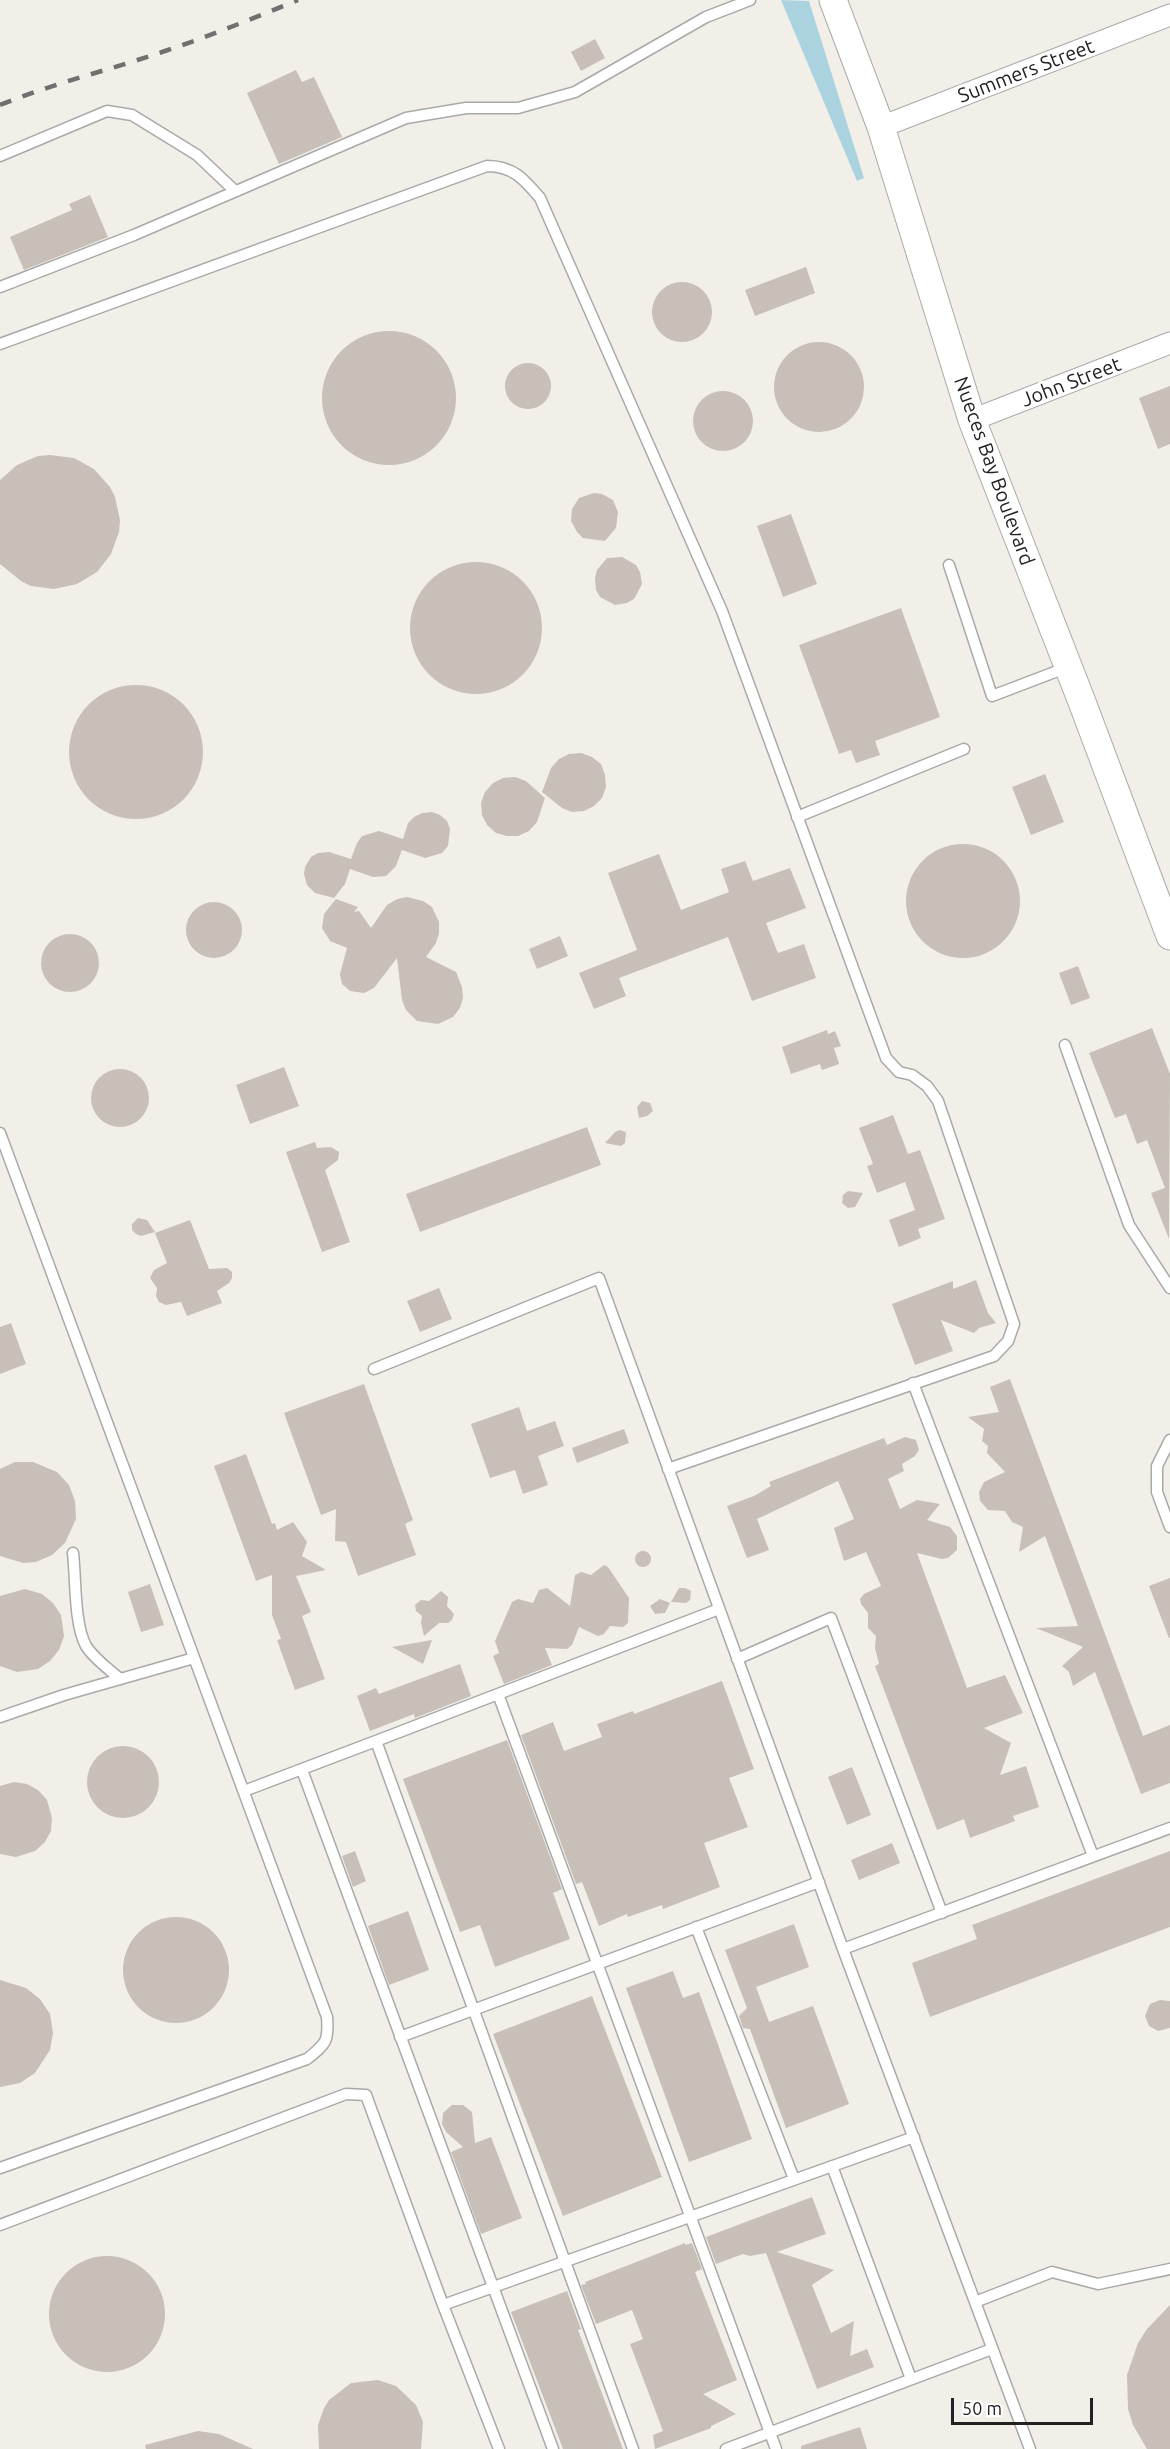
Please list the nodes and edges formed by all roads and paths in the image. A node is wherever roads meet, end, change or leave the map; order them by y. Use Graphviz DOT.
graph roads {
  1 [pos="750,0"];
  2 [pos="833,0"];
  3 [pos="1170,15"];
  4 [pos="881,127"];
  5 [pos="0,156"];
  6 [pos="235,191"];
  7 [pos="0,287"];
  8 [pos="1170,343"];
  9 [pos="0,344"];
  10 [pos="972,420"];
  11 [pos="949,565"];
  12 [pos="1069,667"];
  13 [pos="964,749"];
  14 [pos="797,817"];
  15 [pos="1170,936"];
  16 [pos="1065,1045"];
  17 [pos="0,1133"];
  18 [pos="1170,1288"];
  19 [pos="374,1369"];
  20 [pos="913,1383"];
  21 [pos="1170,1440"];
  22 [pos="668,1469"];
  23 [pos="1170,1527"];
  24 [pos="74,1553"];
  25 [pos="719,1609"];
  26 [pos="194,1658"];
  27 [pos="737,1659"];
  28 [pos="120,1679"];
  29 [pos="498,1694"];
  30 [pos="0,1717"];
  31 [pos="376,1741"];
  32 [pos="302,1770"];
  33 [pos="244,1791"];
  34 [pos="1170,1828"];
  35 [pos="1093,1856"];
  36 [pos="819,1882"];
  37 [pos="942,1912"];
  38 [pos="696,1927"];
  39 [pos="843,1949"];
  40 [pos="598,1964"];
  41 [pos="473,2010"];
  42 [pos="400,2037"];
  43 [pos="914,2138"];
  44 [pos="832,2166"];
  45 [pos="0,2168"];
  46 [pos="794,2179"];
  47 [pos="690,2216"];
  48 [pos="0,2225"];
  49 [pos="564,2260"];
  50 [pos="1170,2269"];
  51 [pos="493,2286"];
  52 [pos="975,2302"];
  53 [pos="442,2305"];
  54 [pos="992,2349"];
  55 [pos="911,2379"];
  56 [pos="770,2433"];
  57 [pos="499,2449"];
  58 [pos="553,2449"];
  59 [pos="633,2449"];
  60 [pos="726,2449"];
  61 [pos="776,2449"];
  62 [pos="1030,2449"];
  1 -- 6 [label="lane"];
  2 -- 4 [label="street, Nueces Bay Boulevard"];
  3 -- 4 [label="street, Summers Street"];
  4 -- 10 [label="street, Nueces Bay Boulevard"];
  5 -- 6 [label="lane"];
  6 -- 7 [label="lane"];
  8 -- 10 [label="street, John Street"];
  9 -- 14 [label="lane"];
  10 -- 12 [label="street, Nueces Bay Boulevard"];
  11 -- 12 [label="lane"];
  12 -- 15 [label="street, Nueces Bay Boulevard"];
  13 -- 14 [label="lane"];
  14 -- 20 [label="lane"];
  16 -- 18 [label="lane"];
  17 -- 26 [label="lane"];
  19 -- 22 [label="lane"];
  20 -- 22 [label="lane"];
  20 -- 35 [label="lane"];
  21 -- 23 [label="lane"];
  22 -- 25 [label="lane"];
  24 -- 28 [label="lane"];
  25 -- 27 [label="lane"];
  25 -- 29 [label="lane"];
  26 -- 28 [label="lane"];
  26 -- 33 [label="lane"];
  27 -- 36 [label="lane"];
  27 -- 37 [label="lane"];
  28 -- 30 [label="lane"];
  29 -- 31 [label="lane"];
  29 -- 40 [label="lane"];
  31 -- 32 [label="lane"];
  31 -- 41 [label="lane"];
  32 -- 33 [label="lane"];
  32 -- 42 [label="lane"];
  33 -- 45 [label="lane"];
  34 -- 35 [label="lane"];
  35 -- 37 [label="lane"];
  36 -- 38 [label="lane"];
  36 -- 39 [label="lane"];
  37 -- 39 [label="lane"];
  38 -- 40 [label="lane"];
  38 -- 46 [label="lane"];
  39 -- 43 [label="lane"];
  40 -- 41 [label="lane"];
  40 -- 47 [label="lane"];
  41 -- 42 [label="lane"];
  41 -- 49 [label="lane"];
  42 -- 51 [label="lane"];
  43 -- 44 [label="lane"];
  43 -- 52 [label="lane"];
  44 -- 46 [label="lane"];
  44 -- 55 [label="lane"];
  46 -- 47 [label="lane"];
  47 -- 49 [label="lane"];
  47 -- 56 [label="lane"];
  48 -- 53 [label="lane"];
  49 -- 51 [label="lane"];
  49 -- 59 [label="lane"];
  50 -- 52 [label="lane"];
  51 -- 53 [label="lane"];
  51 -- 58 [label="lane"];
  52 -- 54 [label="lane"];
  53 -- 57 [label="lane"];
  54 -- 55 [label="lane"];
  54 -- 62 [label="lane"];
  55 -- 56 [label="lane"];
  56 -- 60 [label="lane"];
  56 -- 61 [label="lane"];
}
